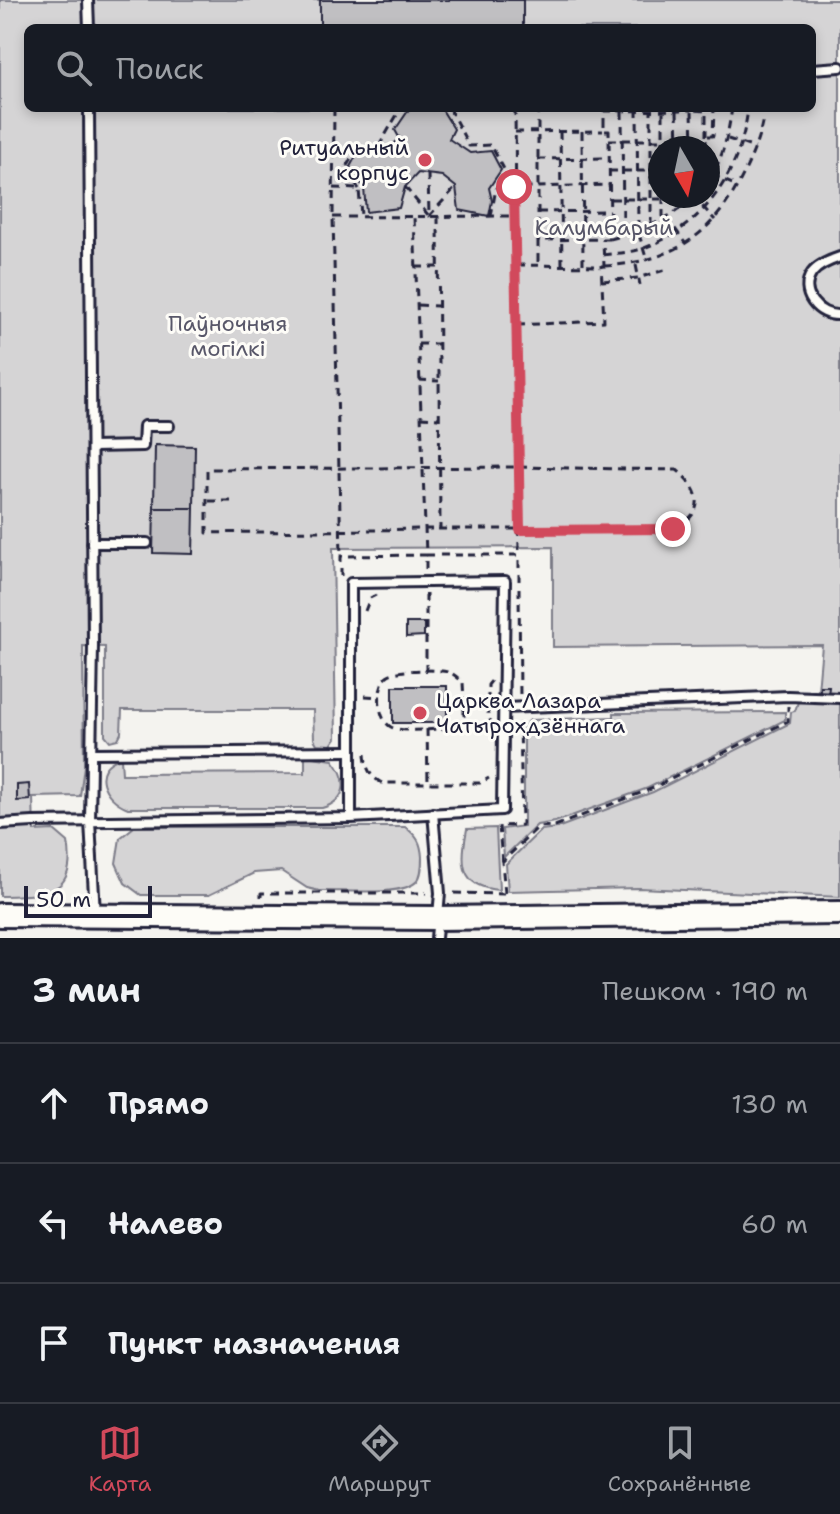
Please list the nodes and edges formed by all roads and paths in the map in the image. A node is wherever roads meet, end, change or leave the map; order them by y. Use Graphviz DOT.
graph roads {
  1 [pos="88,0"];
  2 [pos="89,24"];
  3 [pos="840,67"];
  4 [pos="816,69"];
  5 [pos="89,112"];
  6 [pos="334,112"];
  7 [pos="399,112"];
  8 [pos="451,112"];
  9 [pos="515,112"];
  10 [pos="538,112"];
  11 [pos="604,112"];
  12 [pos="622,112"];
  13 [pos="637,112"];
  14 [pos="651,112"];
  15 [pos="663,112"];
  16 [pos="677,112"];
  17 [pos="692,112"];
  18 [pos="706,112"];
  19 [pos="714,112"];
  20 [pos="731,112"];
  21 [pos="747,112"];
  22 [pos="763,118"];
  23 [pos="560,131"];
  24 [pos="582,131"];
  25 [pos="604,131"];
  26 [pos="515,132"];
  27 [pos="538,132"];
  28 [pos="651,136"];
  29 [pos="663,136"];
  30 [pos="678,136"];
  31 [pos="693,136"];
  32 [pos="706,136"];
  33 [pos="713,136"];
  34 [pos="727,138"];
  35 [pos="609,140"];
  36 [pos="622,140"];
  37 [pos="637,140"];
  38 [pos="648,140"];
  39 [pos="742,143"];
  40 [pos="755,148"];
  41 [pos="720,155"];
  42 [pos="560,158"];
  43 [pos="582,158"];
  44 [pos="609,158"];
  45 [pos="538,159"];
  46 [pos="609,171"];
  47 [pos="622,171"];
  48 [pos="637,171"];
  49 [pos="648,171"];
  50 [pos="428,174"];
  51 [pos="720,179"];
  52 [pos="725,181"];
  53 [pos="582,185"];
  54 [pos="609,185"];
  55 [pos="538,186"];
  56 [pos="561,186"];
  57 [pos="737,186"];
  58 [pos="405,187"];
  59 [pos="456,187"];
  60 [pos="514,187"];
  61 [pos="333,188"];
  62 [pos="359,189"];
  63 [pos="609,199"];
  64 [pos="623,199"];
  65 [pos="638,199"];
  66 [pos="648,199"];
  67 [pos="651,208"];
  68 [pos="664,208"];
  69 [pos="681,208"];
  70 [pos="704,209"];
  71 [pos="561,211"];
  72 [pos="582,211"];
  73 [pos="609,211"];
  74 [pos="678,211"];
  75 [pos="538,212"];
  76 [pos="361,216"];
  77 [pos="414,216"];
  78 [pos="429,216"];
  79 [pos="438,216"];
  80 [pos="491,216"];
  81 [pos="516,216"];
  82 [pos="333,217"];
  83 [pos="665,218"];
  84 [pos="715,221"];
  85 [pos="651,226"];
  86 [pos="638,231"];
  87 [pos="677,231"];
  88 [pos="623,236"];
  89 [pos="610,239"];
  90 [pos="538,240"];
  91 [pos="562,240"];
  92 [pos="583,240"];
  93 [pos="603,240"];
  94 [pos="685,243"];
  95 [pos="643,248"];
  96 [pos="603,255"];
  97 [pos="840,257"];
  98 [pos="647,261"];
  99 [pos="635,263"];
  100 [pos="538,264"];
  101 [pos="562,264"];
  102 [pos="583,264"];
  103 [pos="517,265"];
  104 [pos="602,266"];
  105 [pos="416,267"];
  106 [pos="438,267"];
  107 [pos="668,269"];
  108 [pos="638,278"];
  109 [pos="602,281"];
  110 [pos="640,285"];
  111 [pos="417,305"];
  112 [pos="438,306"];
  113 [pos="840,315"];
  114 [pos="517,325"];
  115 [pos="418,344"];
  116 [pos="438,344"];
  117 [pos="419,380"];
  118 [pos="439,381"];
  119 [pos="421,417"];
  120 [pos="439,418"];
  121 [pos="169,426"];
  122 [pos="92,447"];
  123 [pos="519,467"];
  124 [pos="422,468"];
  125 [pos="439,468"];
  126 [pos="338,469"];
  127 [pos="207,501"];
  128 [pos="233,501"];
  129 [pos="424,529"];
  130 [pos="441,529"];
  131 [pos="339,530"];
  132 [pos="520,530"];
  133 [pos="92,543"];
  134 [pos="147,543"];
  135 [pos="519,555"];
  136 [pos="341,556"];
  137 [pos="341,587"];
  138 [pos="378,594"];
  139 [pos="414,594"];
  140 [pos="364,612"];
  141 [pos="426,672"];
  142 [pos="494,676"];
  143 [pos="364,687"];
  144 [pos="788,696"];
  145 [pos="381,697"];
  146 [pos="840,698"];
  147 [pos="464,702"];
  148 [pos="447,703"];
  149 [pos="504,708"];
  150 [pos="427,729"];
  151 [pos="351,751"];
  152 [pos="92,753"];
  153 [pos="365,753"];
  154 [pos="493,775"];
  155 [pos="428,783"];
  156 [pos="433,813"];
  157 [pos="351,818"];
  158 [pos="90,821"];
  159 [pos="0,824"];
  160 [pos="505,893"];
  161 [pos="840,913"];
  162 [pos="0,915"];
  163 [pos="95,915"];
  164 [pos="437,928"];
  1 -- 2 [label="lane"];
  3 -- 4 [label="lane"];
  5 -- 122 [label="lane"];
  6 -- 61 [label="path"];
  7 -- 62 [label="path"];
  8 -- 60 [label="path"];
  9 -- 26 [label="path"];
  10 -- 27 [label="path"];
  11 -- 25 [label="path"];
  12 -- 36 [label="path"];
  13 -- 37 [label="path"];
  14 -- 28 [label="path"];
  15 -- 29 [label="path"];
  16 -- 30 [label="path"];
  17 -- 31 [label="path"];
  18 -- 32 [label="path"];
  19 -- 33 [label="path"];
  20 -- 34 [label="path"];
  21 -- 39 [label="path"];
  22 -- 40 [label="path"];
  23 -- 24 [label="path"];
  23 -- 27 [label="path"];
  23 -- 42 [label="path"];
  24 -- 25 [label="path"];
  24 -- 43 [label="path"];
  25 -- 35 [label="path"];
  26 -- 27 [label="path"];
  26 -- 60 [label="path"];
  27 -- 45 [label="path"];
  34 -- 39 [label="path"];
  34 -- 41 [label="path"];
  35 -- 36 [label="path"];
  35 -- 44 [label="path"];
  36 -- 37 [label="path"];
  36 -- 47 [label="path"];
  37 -- 38 [label="path"];
  37 -- 48 [label="path"];
  39 -- 40 [label="path"];
  39 -- 52 [label="path"];
  40 -- 57 [label="path"];
  42 -- 43 [label="path"];
  42 -- 45 [label="path"];
  42 -- 56 [label="path"];
  43 -- 44 [label="path"];
  43 -- 53 [label="path"];
  44 -- 46 [label="path"];
  45 -- 55 [label="path"];
  46 -- 47 [label="path"];
  46 -- 54 [label="path"];
  47 -- 48 [label="path"];
  47 -- 64 [label="path"];
  48 -- 49 [label="path"];
  48 -- 65 [label="path"];
  50 -- 78 [label="path"];
  51 -- 52 [label="path"];
  52 -- 57 [label="path"];
  52 -- 70 [label="path"];
  53 -- 54 [label="path"];
  53 -- 56 [label="path"];
  53 -- 72 [label="path"];
  54 -- 63 [label="path"];
  55 -- 56 [label="path"];
  55 -- 60 [label="path"];
  55 -- 75 [label="path"];
  56 -- 71 [label="path"];
  57 -- 84 [label="path"];
  58 -- 78 [label="path"];
  59 -- 78 [label="path"];
  60 -- 80 [label="path"];
  60 -- 81 [label="path"];
  61 -- 62 [label="path"];
  61 -- 82 [label="path"];
  62 -- 76 [label="path"];
  63 -- 64 [label="path"];
  63 -- 73 [label="path"];
  64 -- 65 [label="path"];
  64 -- 88 [label="path"];
  65 -- 66 [label="path"];
  65 -- 86 [label="path"];
  67 -- 85 [label="path"];
  68 -- 83 [label="path"];
  69 -- 74 [label="path"];
  70 -- 84 [label="path"];
  70 -- 87 [label="path"];
  71 -- 72 [label="path"];
  71 -- 75 [label="path"];
  71 -- 91 [label="path"];
  72 -- 73 [label="path"];
  72 -- 92 [label="path"];
  73 -- 89 [label="path"];
  74 -- 83 [label="path"];
  75 -- 90 [label="path"];
  76 -- 77 [label="path"];
  76 -- 82 [label="path"];
  77 -- 78 [label="path"];
  77 -- 105 [label="path"];
  78 -- 79 [label="path"];
  79 -- 80 [label="path"];
  79 -- 106 [label="path"];
  80 -- 81 [label="path"];
  81 -- 103 [label="path"];
  82 -- 126 [label="path"];
  83 -- 85 [label="path"];
  83 -- 87 [label="path"];
  84 -- 94 [label="path"];
  85 -- 86 [label="path"];
  86 -- 88 [label="path"];
  86 -- 95 [label="path"];
  87 -- 94 [label="path"];
  87 -- 95 [label="path"];
  88 -- 89 [label="path"];
  89 -- 93 [label="path"];
  90 -- 91 [label="path"];
  90 -- 100 [label="path"];
  91 -- 92 [label="path"];
  91 -- 101 [label="path"];
  92 -- 93 [label="path"];
  92 -- 102 [label="path"];
  93 -- 96 [label="path"];
  94 -- 98 [label="path"];
  95 -- 96 [label="path"];
  95 -- 98 [label="path"];
  96 -- 104 [label="path"];
  97 -- 113 [label="lane"];
  98 -- 99 [label="path"];
  99 -- 104 [label="path"];
  99 -- 108 [label="path"];
  100 -- 101 [label="path"];
  100 -- 103 [label="path"];
  101 -- 102 [label="path"];
  102 -- 104 [label="path"];
  103 -- 114 [label="path"];
  104 -- 109 [label="path"];
  105 -- 106 [label="path"];
  105 -- 111 [label="path"];
  106 -- 112 [label="path"];
  107 -- 108 [label="path"];
  108 -- 109 [label="path"];
  108 -- 110 [label="path"];
  109 -- 114 [label="path"];
  111 -- 112 [label="path"];
  111 -- 115 [label="path"];
  112 -- 116 [label="path"];
  114 -- 123 [label="path"];
  115 -- 116 [label="path"];
  115 -- 117 [label="path"];
  116 -- 118 [label="path"];
  117 -- 118 [label="path"];
  117 -- 119 [label="path"];
  118 -- 120 [label="path"];
  119 -- 120 [label="path"];
  119 -- 124 [label="path"];
  120 -- 125 [label="path"];
  121 -- 122 [label="lane"];
  122 -- 133 [label="lane"];
  123 -- 125 [label="path"];
  123 -- 132 [label="path"];
  123 -- 132 [label="path"];
  124 -- 125 [label="path"];
  124 -- 126 [label="path"];
  124 -- 129 [label="path"];
  125 -- 130 [label="path"];
  126 -- 127 [label="path"];
  126 -- 131 [label="path"];
  127 -- 128 [label="path"];
  127 -- 131 [label="path"];
  129 -- 130 [label="path"];
  129 -- 131 [label="path"];
  129 -- 136 [label="path"];
  130 -- 132 [label="path"];
  131 -- 136 [label="path"];
  132 -- 135 [label="path"];
  133 -- 134 [label="lane"];
  133 -- 152 [label="lane"];
  136 -- 137 [label="path"];
  138 -- 140 [label="path"];
  139 -- 141 [label="path"];
  141 -- 145 [label="path"];
  141 -- 147 [label="path"];
  142 -- 147 [label="path"];
  143 -- 145 [label="path"];
  144 -- 146 [label="lane"];
  144 -- 149 [label="lane"];
  144 -- 160 [label="path"];
  145 -- 150 [label="path"];
  147 -- 148 [label="path"];
  147 -- 150 [label="path"];
  149 -- 151 [label="lane"];
  149 -- 156 [label="lane"];
  150 -- 155 [label="path"];
  151 -- 152 [label="lane"];
  151 -- 157 [label="lane"];
  152 -- 158 [label="lane"];
  153 -- 155 [label="path"];
  154 -- 155 [label="path"];
  156 -- 157 [label="lane"];
  156 -- 164 [label="lane"];
  157 -- 158 [label="lane"];
  158 -- 159 [label="lane"];
  158 -- 163 [label="lane"];
  161 -- 164 [label="main road"];
  162 -- 163 [label="main road"];
  163 -- 164 [label="main road"];
}
